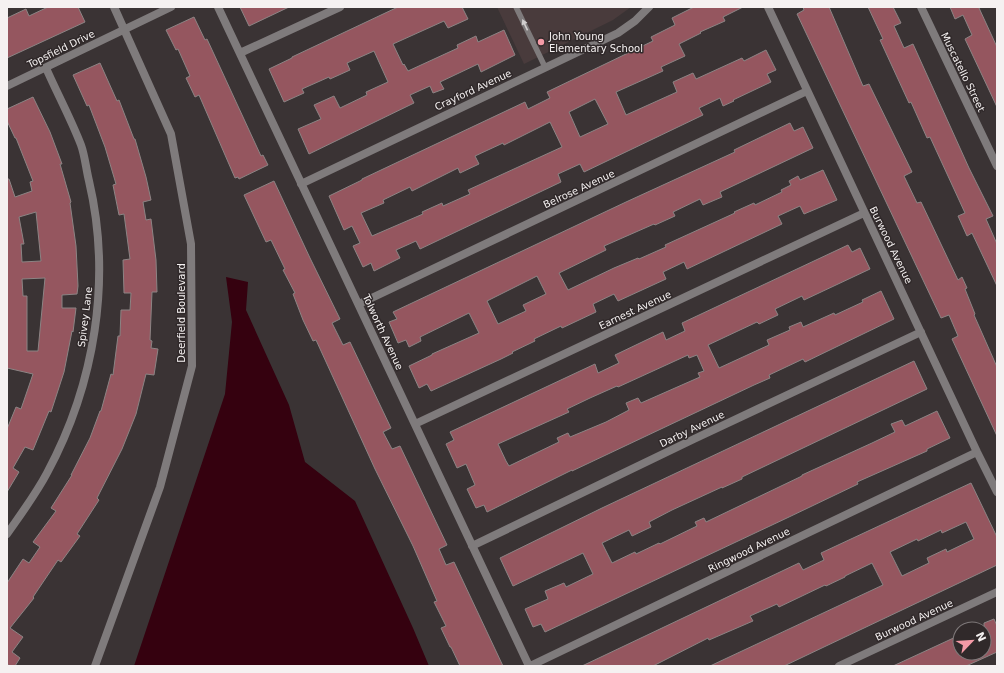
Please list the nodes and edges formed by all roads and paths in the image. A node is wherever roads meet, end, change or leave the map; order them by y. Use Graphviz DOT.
graph roads {
  1 [pos="114,7"];
  2 [pos="171,7"];
  3 [pos="218,7"];
  4 [pos="340,7"];
  5 [pos="516,7"];
  6 [pos="649,7"];
  7 [pos="768,7"];
  8 [pos="921,7"];
  9 [pos="124,29"];
  10 [pos="240,53"];
  11 [pos="545,67"];
  12 [pos="46,68"];
  13 [pos="7,86"];
  14 [pos="808,91"];
  15 [pos="997,166"];
  16 [pos="300,184"];
  17 [pos="864,214"];
  18 [pos="359,304"];
  19 [pos="921,332"];
  20 [pos="415,424"];
  21 [pos="977,452"];
  22 [pos="997,492"];
  23 [pos="7,534"];
  24 [pos="472,546"];
  25 [pos="997,592"];
  26 [pos="95,666"];
  27 [pos="530,666"];
  28 [pos="839,666"];
  1 -- 9 [label="street, Deerfield Boulevard"];
  2 -- 9 [label="street, Topsfield Drive"];
  3 -- 10 [label="street, Tolworth Avenue"];
  4 -- 10 [label="street"];
  11 -- 5 [label="lane, one-way"];
  6 -- 11 [label="street, Crayford Avenue"];
  7 -- 14 [label="street, Burwood Avenue"];
  8 -- 15 [label="street, Muscatello Street"];
  9 -- 12 [label="street, Topsfield Drive"];
  9 -- 26 [label="street, Deerfield Boulevard"];
  10 -- 16 [label="street, Tolworth Avenue"];
  11 -- 16 [label="street, Crayford Avenue"];
  12 -- 13 [label="street, Topsfield Drive"];
  12 -- 23 [label="street, Spivey Lane"];
  14 -- 17 [label="street, Burwood Avenue"];
  14 -- 18 [label="street, Belrose Avenue"];
  16 -- 18 [label="street, Tolworth Avenue"];
  17 -- 19 [label="street, Burwood Avenue"];
  17 -- 20 [label="street, Earnest Avenue"];
  18 -- 20 [label="street, Tolworth Avenue"];
  19 -- 21 [label="street, Burwood Avenue"];
  19 -- 24 [label="street, Darby Avenue"];
  20 -- 24 [label="street, Tolworth Avenue"];
  21 -- 22 [label="street, Burwood Avenue"];
  21 -- 27 [label="street, Ringwood Avenue"];
  24 -- 27 [label="street, Tolworth Avenue"];
  25 -- 28 [label="street, Burwood Avenue"];
}
